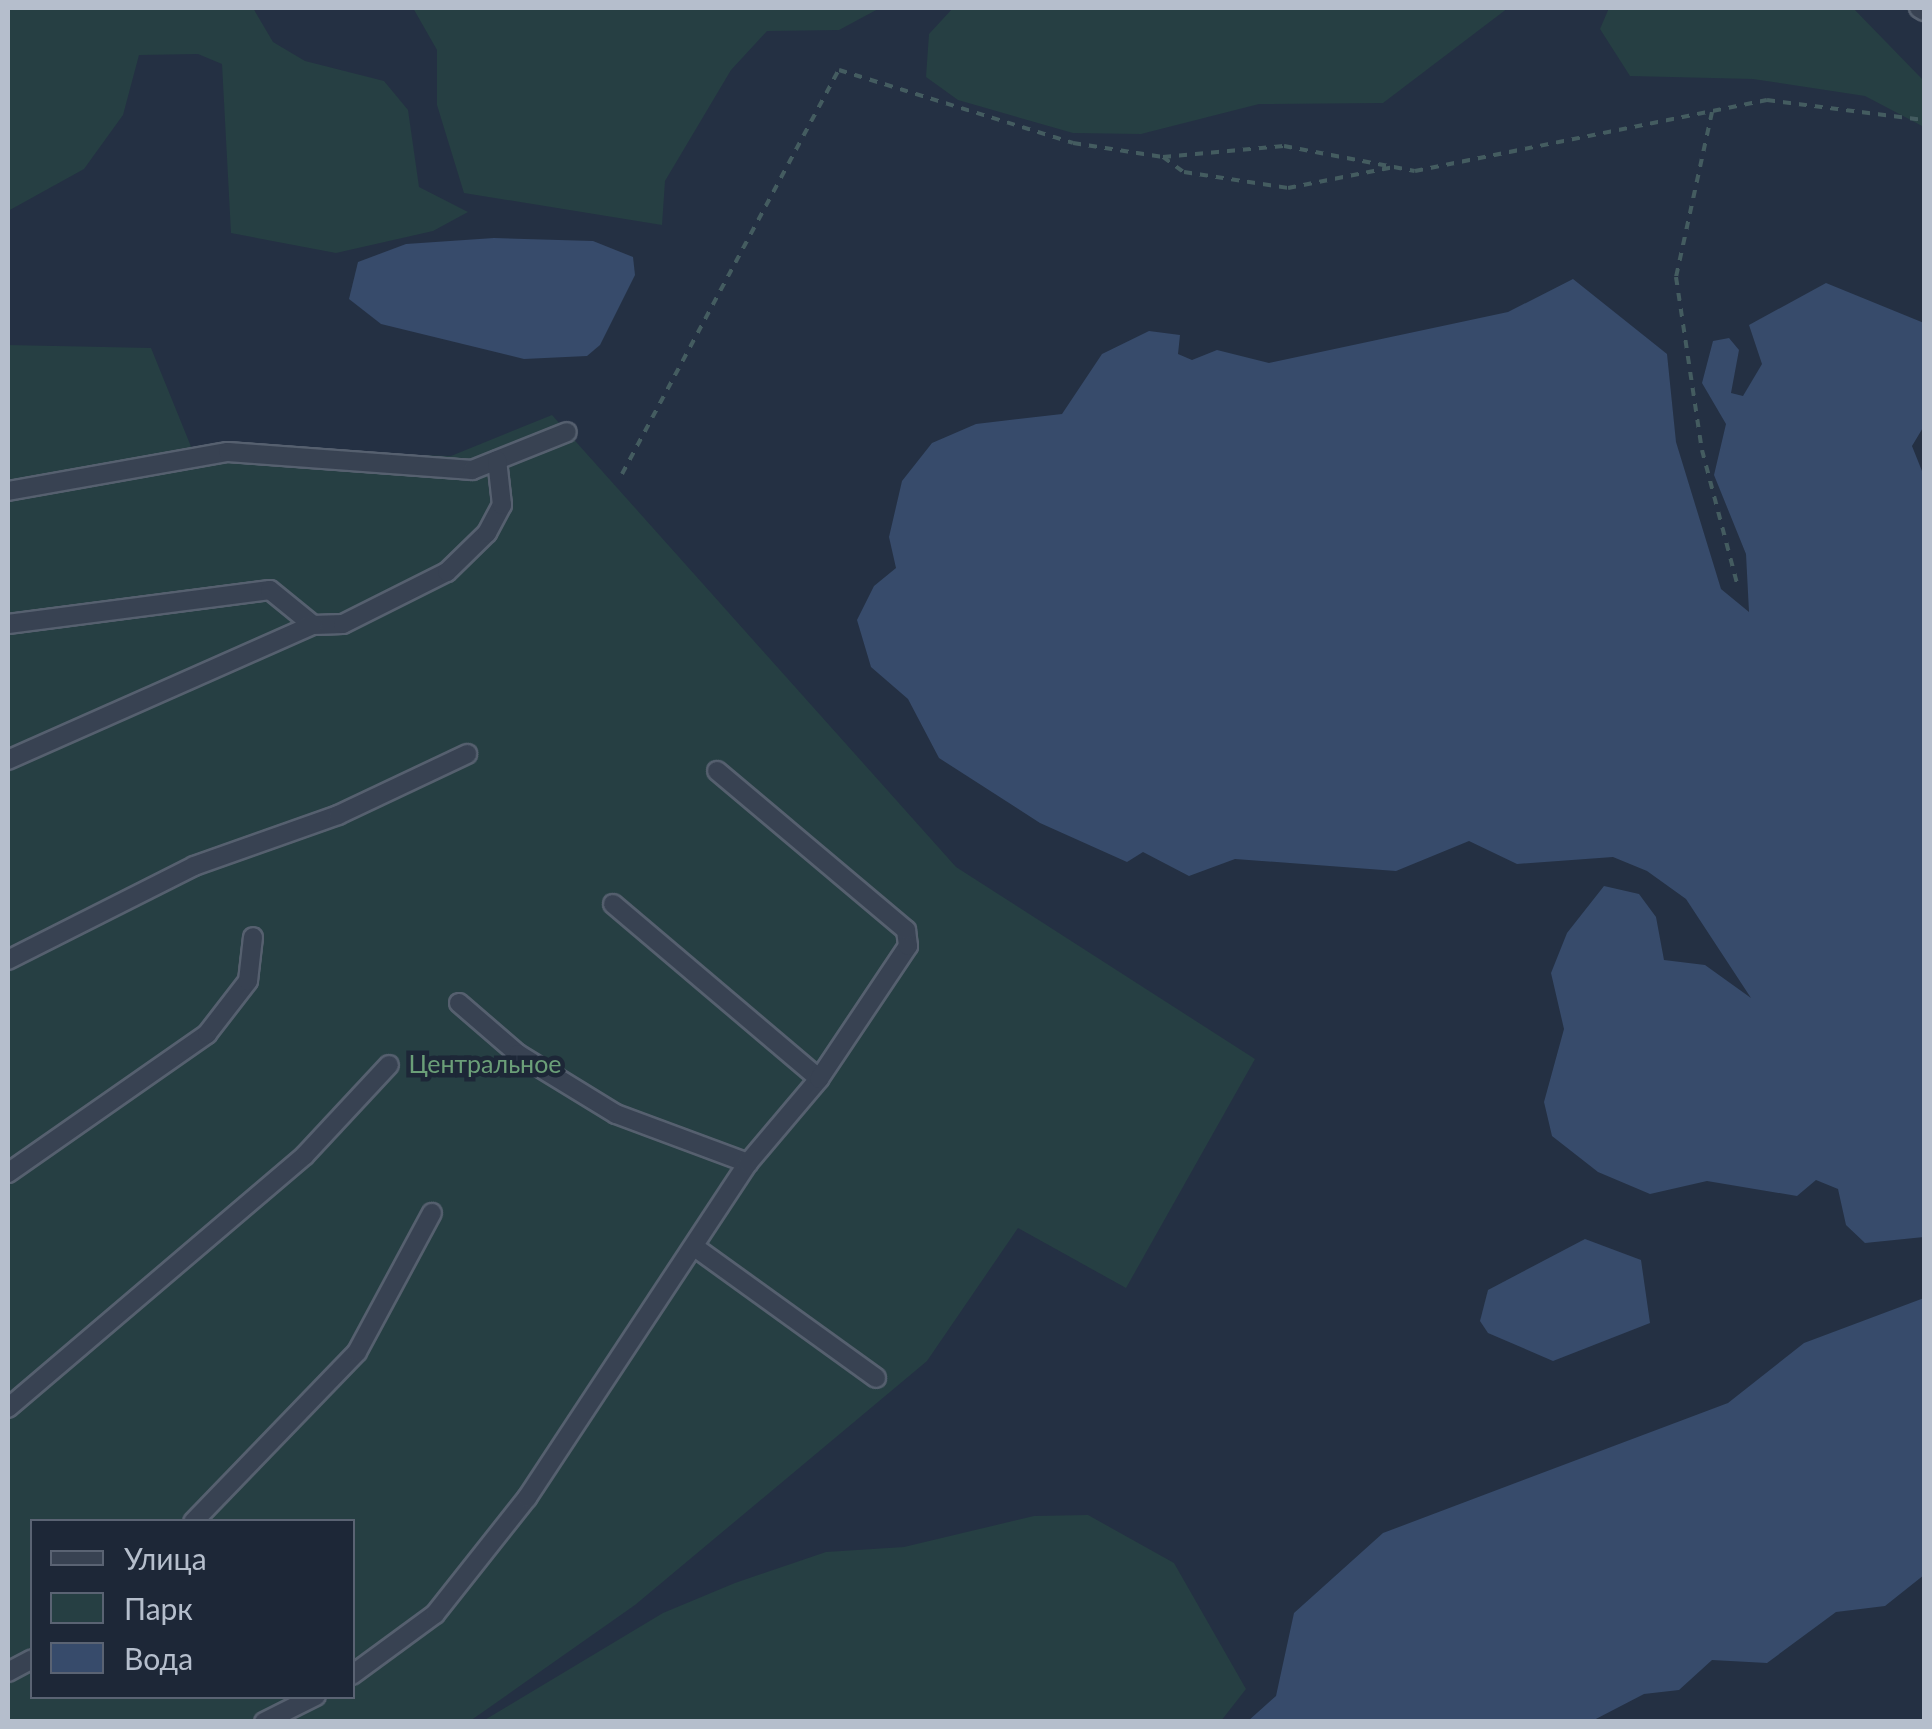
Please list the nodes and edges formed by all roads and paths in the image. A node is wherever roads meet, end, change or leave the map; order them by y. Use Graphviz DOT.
graph roads {
  1 [pos="1712,110"];
  2 [pos="1924,120"];
  3 [pos="1163,157"];
  4 [pos="1394,167"];
  5 [pos="567,432"];
  6 [pos="497,460"];
  7 [pos="622,474"];
  8 [pos="8,491"];
  9 [pos="1738,586"];
  10 [pos="8,624"];
  11 [pos="312,625"];
  12 [pos="467,754"];
  13 [pos="8,760"];
  14 [pos="717,771"];
  15 [pos="613,904"];
  16 [pos="254,937"];
  17 [pos="8,960"];
  18 [pos="459,1003"];
  19 [pos="389,1065"];
  20 [pos="820,1079"];
  21 [pos="748,1164"];
  22 [pos="8,1173"];
  23 [pos="432,1213"];
  24 [pos="696,1248"];
  25 [pos="876,1378"];
  26 [pos="8,1408"];
  27 [pos="196,1519"];
  28 [pos="30,1660"];
  29 [pos="8,1672"];
  30 [pos="355,1673"];
  31 [pos="310,1699"];
  32 [pos="264,1722"];
  1 -- 2 [label="path"];
  1 -- 4 [label="path"];
  1 -- 9 [label="path"];
  3 -- 4 [label="path"];
  3 -- 4 [label="path"];
  3 -- 7 [label="path"];
  5 -- 6 [label="street"];
  6 -- 8 [label="street"];
  6 -- 11 [label="street"];
  10 -- 11 [label="street"];
  11 -- 13 [label="street"];
  12 -- 17 [label="street"];
  14 -- 20 [label="street"];
  15 -- 20 [label="street"];
  16 -- 22 [label="street"];
  18 -- 21 [label="street"];
  19 -- 26 [label="street"];
  20 -- 21 [label="street"];
  21 -- 24 [label="street"];
  23 -- 27 [label="street"];
  24 -- 25 [label="street"];
  24 -- 30 [label="street"];
  28 -- 29 [label="street"];
  31 -- 32 [label="street"];
}
